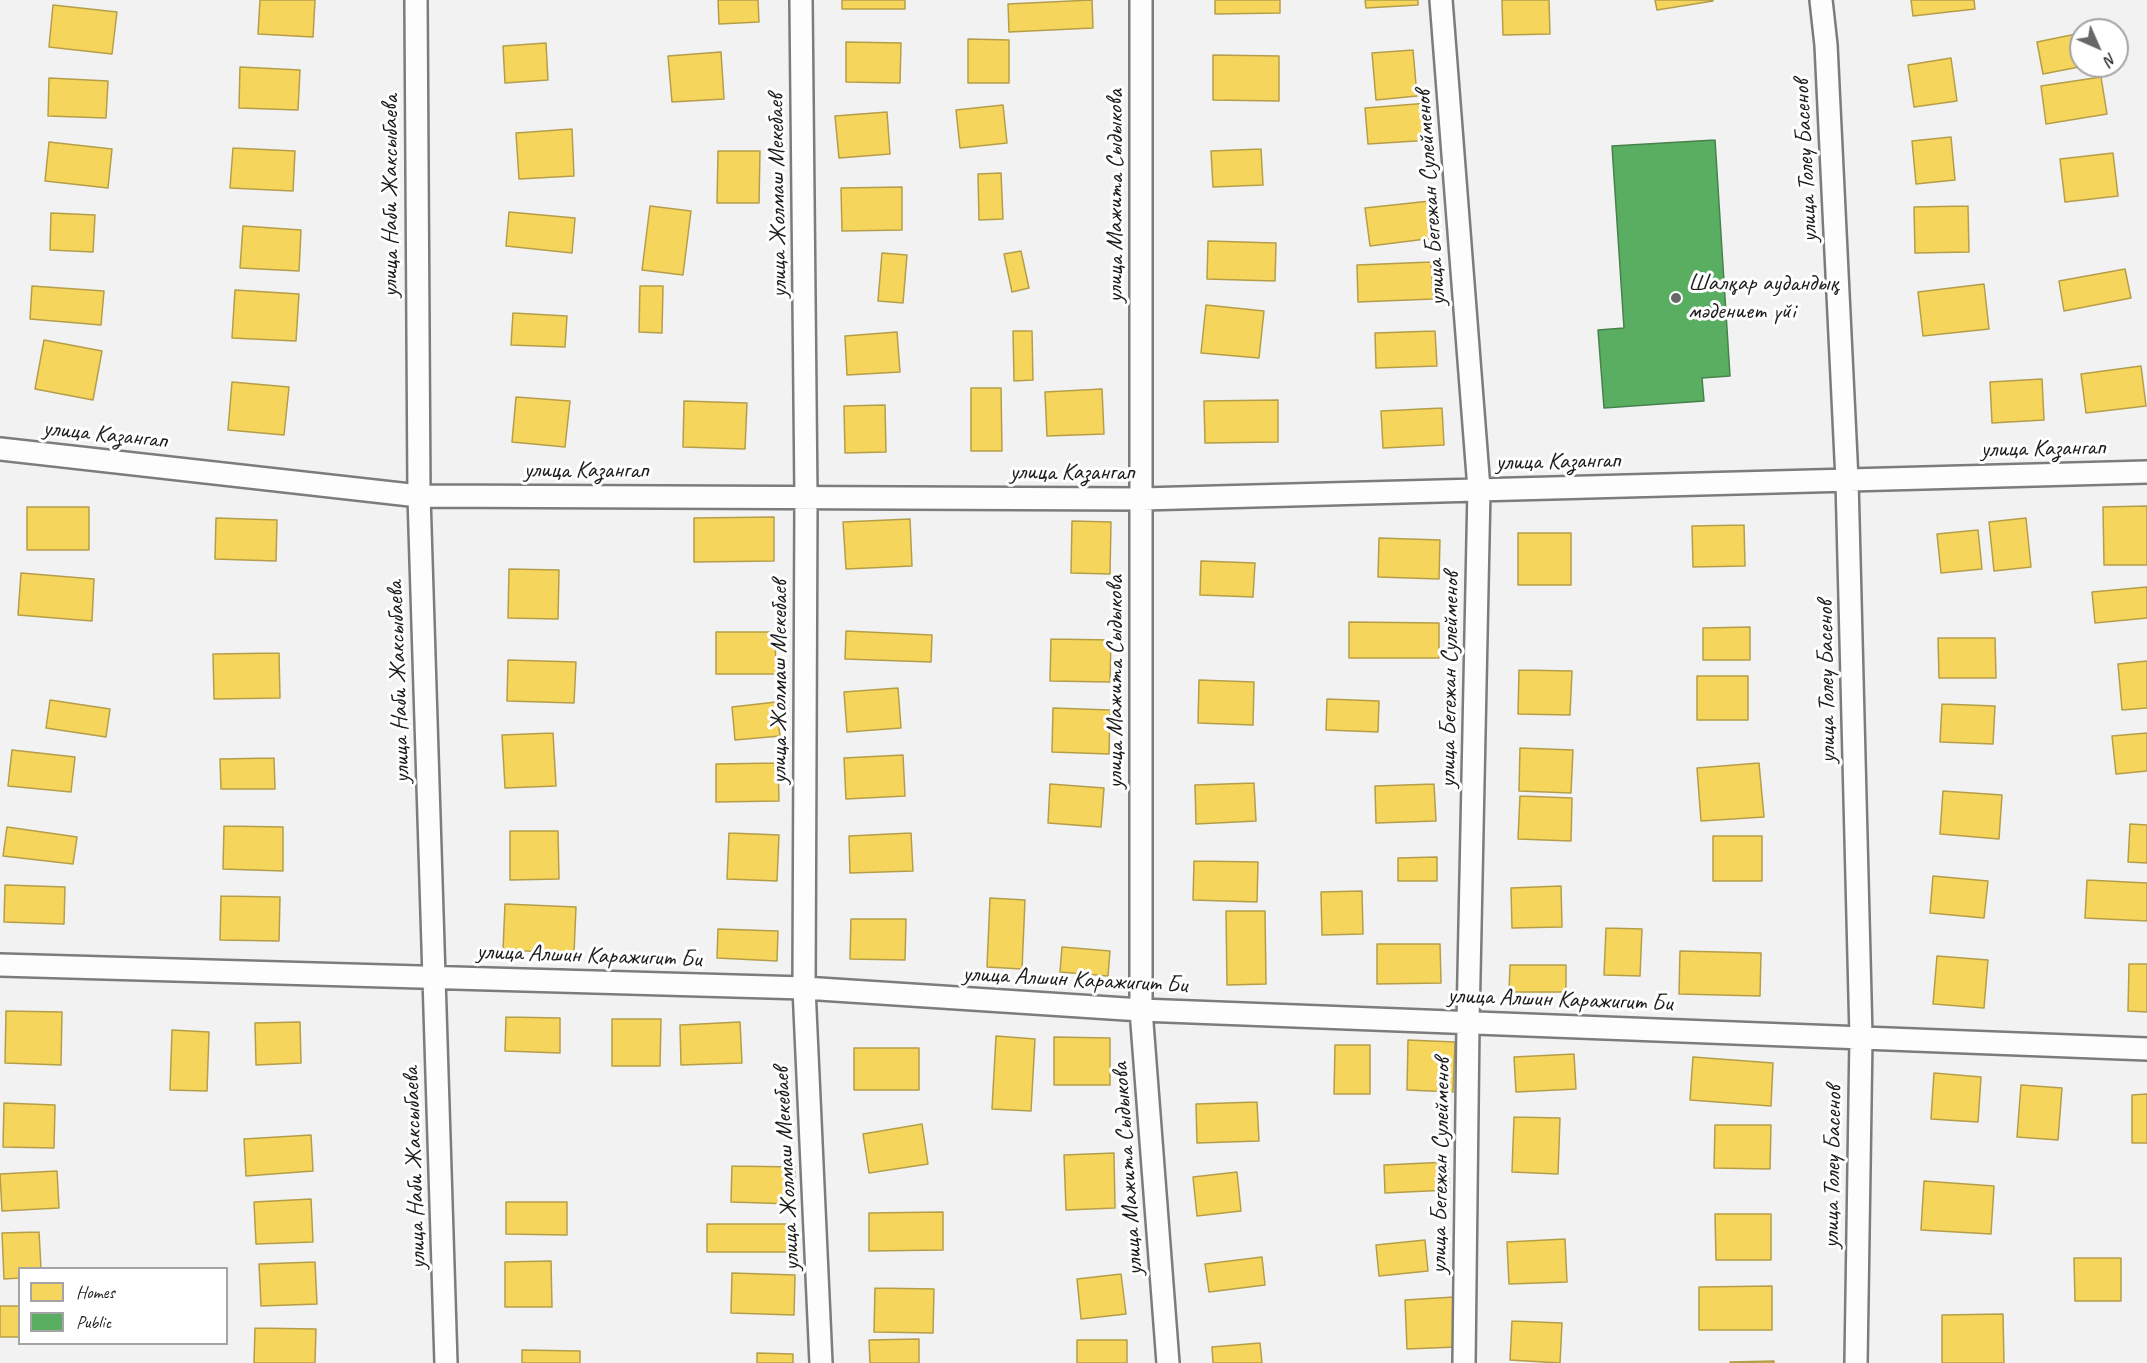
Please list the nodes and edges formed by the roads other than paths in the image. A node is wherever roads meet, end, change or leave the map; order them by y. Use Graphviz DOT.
graph roads {
  1 [pos="416,0"];
  2 [pos="801,0"];
  3 [pos="1142,0"];
  4 [pos="1441,0"];
  5 [pos="1821,0"];
  6 [pos="0,449"];
  7 [pos="2147,472"];
  8 [pos="1847,480"];
  9 [pos="1479,489"];
  10 [pos="419,496"];
  11 [pos="806,497"];
  12 [pos="1142,499"];
  13 [pos="0,965"];
  14 [pos="434,976"];
  15 [pos="804,988"];
  16 [pos="1141,1010"];
  17 [pos="1468,1023"];
  18 [pos="1861,1037"];
  19 [pos="2147,1049"];
  20 [pos="447,1363"];
  21 [pos="821,1363"];
  22 [pos="1168,1363"];
  23 [pos="1464,1363"];
  24 [pos="1856,1363"];
  1 -- 10 [label="street, улица Наби Жаксыбаева"];
  2 -- 11 [label="street, улица Жолмаш Мекебаев"];
  3 -- 12 [label="street, улица Мажита Сыдыкова"];
  4 -- 9 [label="street, улица Бегежан Сулейменов"];
  5 -- 8 [label="street, улица Толеу Басенов"];
  6 -- 10 [label="street, улица Казангап"];
  7 -- 8 [label="street, улица Казангап"];
  8 -- 9 [label="street, улица Казангап"];
  8 -- 18 [label="street, улица Толеу Басенов"];
  9 -- 12 [label="street, улица Казангап"];
  9 -- 17 [label="street, улица Бегежан Сулейменов"];
  10 -- 11 [label="street, улица Казангап"];
  10 -- 14 [label="street, улица Наби Жаксыбаева"];
  11 -- 12 [label="street, улица Казангап"];
  11 -- 15 [label="street, улица Жолмаш Мекебаев"];
  12 -- 16 [label="street, улица Мажита Сыдыкова"];
  13 -- 14 [label="street, улица Алшин Каражигит Би"];
  14 -- 15 [label="street, улица Алшин Каражигит Би"];
  14 -- 20 [label="street, улица Наби Жаксыбаева"];
  15 -- 16 [label="street, улица Алшин Каражигит Би"];
  15 -- 21 [label="street, улица Жолмаш Мекебаев"];
  16 -- 17 [label="street, улица Алшин Каражигит Би"];
  16 -- 22 [label="street, улица Мажита Сыдыкова"];
  17 -- 18 [label="street, улица Алшин Каражигит Би"];
  17 -- 23 [label="street, улица Бегежан Сулейменов"];
  18 -- 19 [label="street, улица Алшин Каражигит Би"];
  18 -- 24 [label="street, улица Толеу Басенов"];
}
